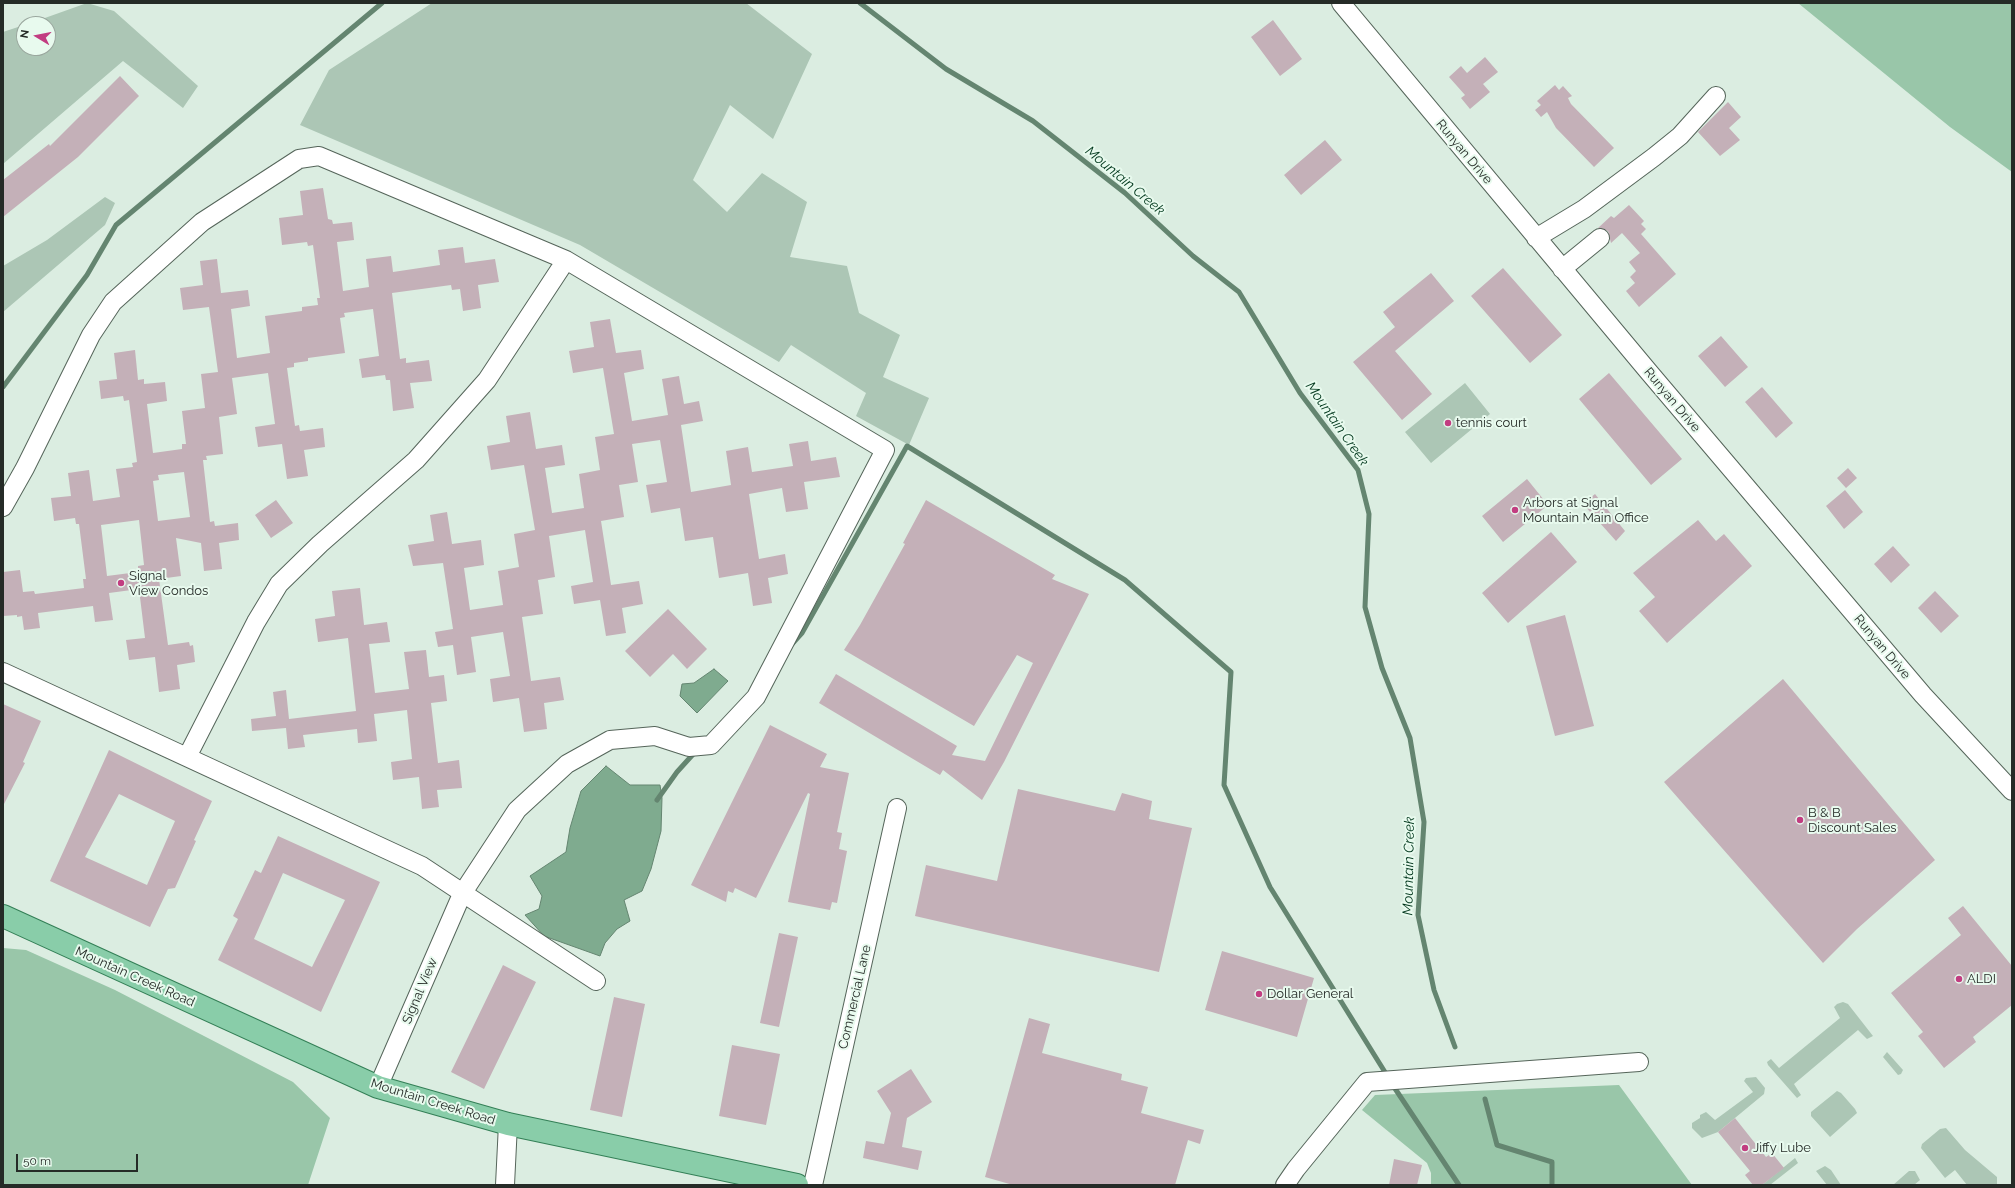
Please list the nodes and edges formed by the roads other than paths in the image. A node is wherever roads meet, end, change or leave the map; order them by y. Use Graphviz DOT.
graph roads {
  1 [pos="1341,3"];
  2 [pos="1716,96"];
  3 [pos="1536,238"];
  4 [pos="1600,238"];
  5 [pos="566,260"];
  6 [pos="1562,269"];
  7 [pos="3,507"];
  8 [pos="3,672"];
  9 [pos="187,757"];
  10 [pos="2012,791"];
  11 [pos="897,808"];
  12 [pos="462,894"];
  13 [pos="3,916"];
  14 [pos="596,981"];
  15 [pos="1639,1062"];
  16 [pos="378,1087"];
  17 [pos="508,1124"];
  18 [pos="505,1185"];
  19 [pos="797,1185"];
  20 [pos="813,1185"];
  21 [pos="1285,1185"];
  1 -- 3 [label="street, Runyan Drive"];
  2 -- 3 [label="street"];
  3 -- 6 [label="street, Runyan Drive"];
  4 -- 6 [label="street"];
  5 -- 7 [label="street"];
  5 -- 9 [label="street"];
  5 -- 12 [label="street, Signal View"];
  6 -- 10 [label="street, Runyan Drive"];
  8 -- 9 [label="street"];
  9 -- 12 [label="street"];
  11 -- 20 [label="street, Commercial Lane"];
  12 -- 14 [label="street"];
  12 -- 16 [label="street, Signal View"];
  13 -- 16 [label="main road, Mountain Creek Road"];
  15 -- 21 [label="street"];
  16 -- 17 [label="main road, Mountain Creek Road"];
  17 -- 18 [label="street"];
  17 -- 19 [label="main road, Mountain Creek Road"];
}
